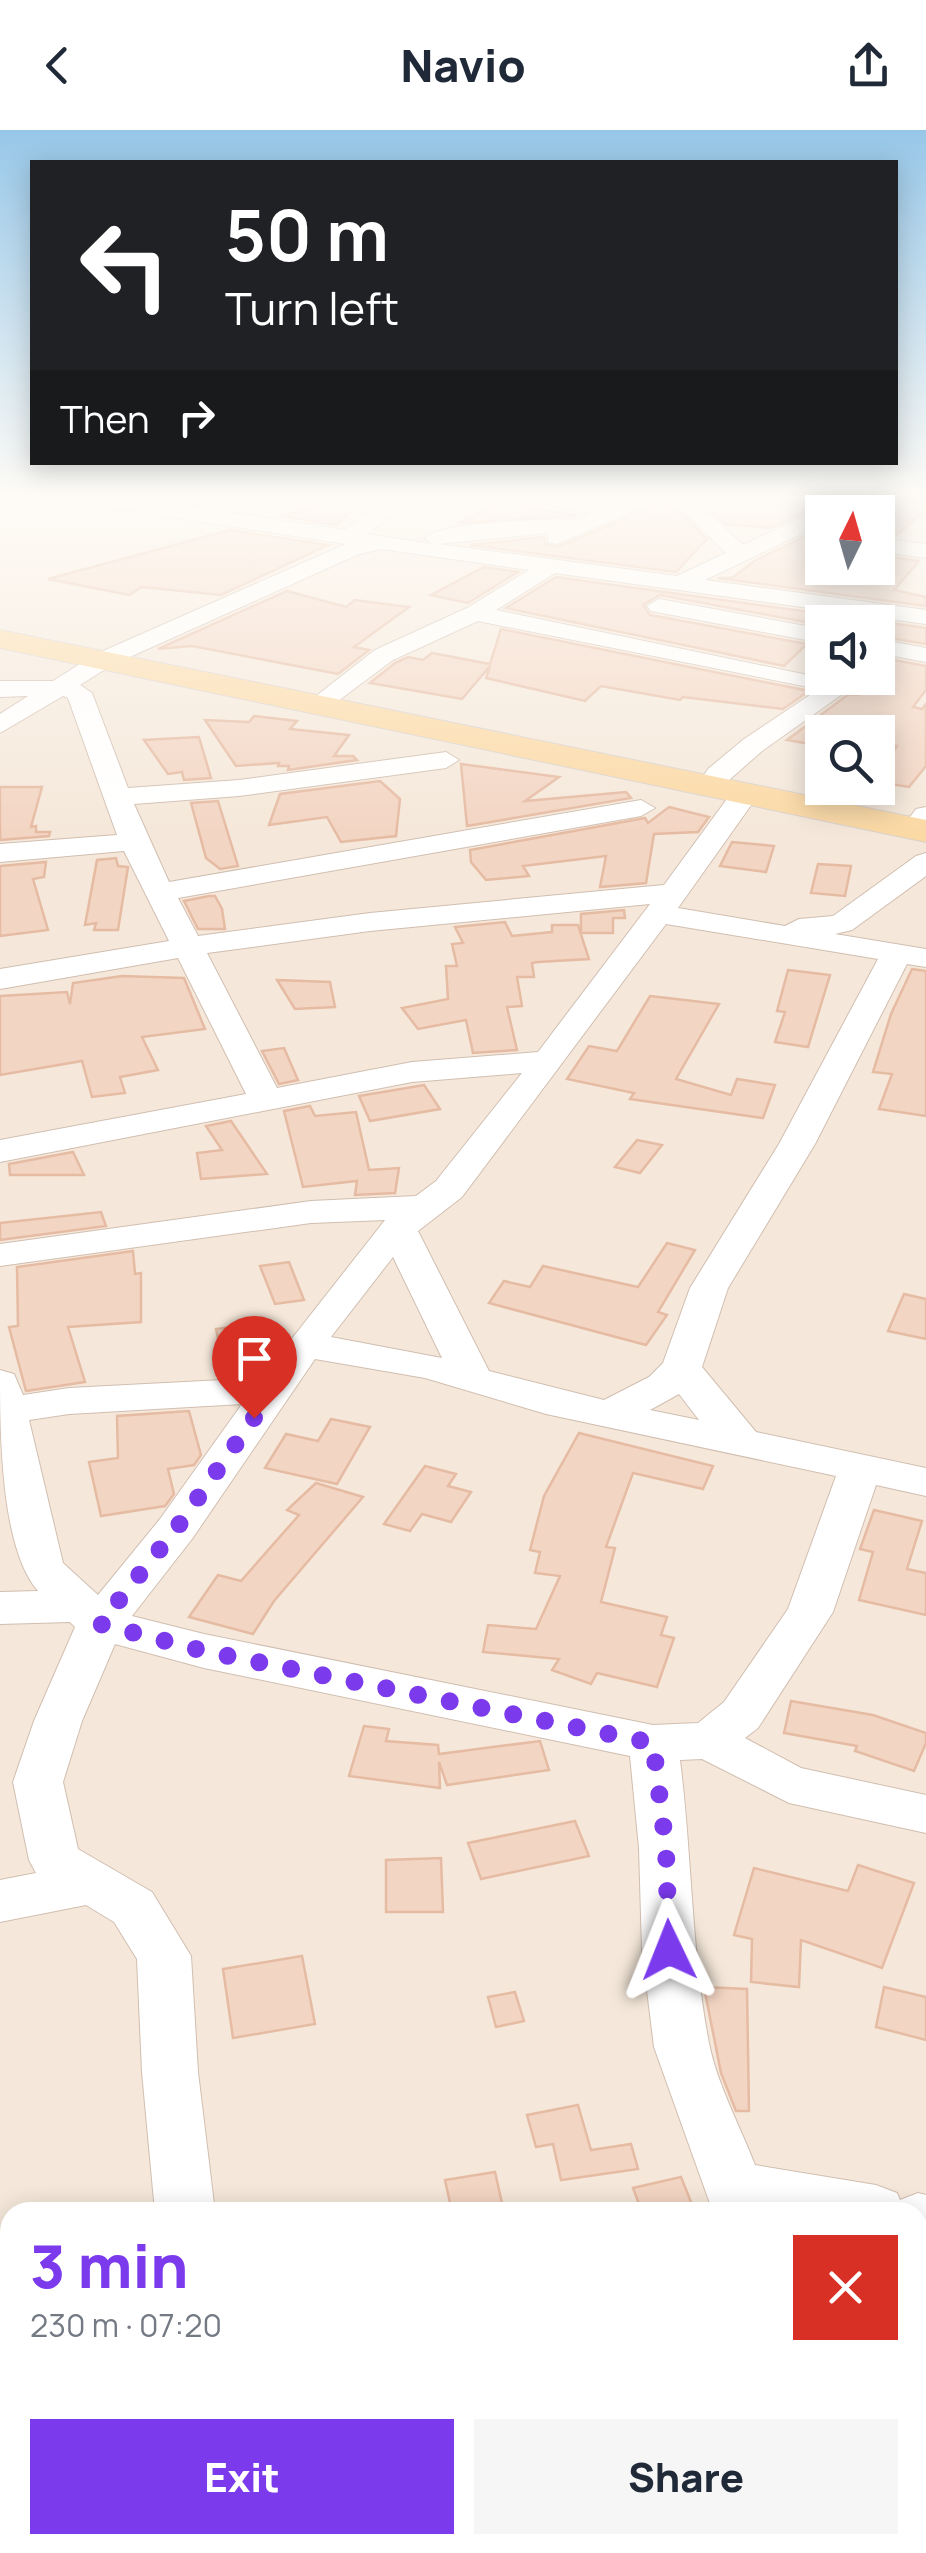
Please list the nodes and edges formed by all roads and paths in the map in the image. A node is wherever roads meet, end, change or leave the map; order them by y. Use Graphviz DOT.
graph roads {
  1 [pos="223,606"];
  2 [pos="483,606"];
  3 [pos="684,606"];
  4 [pos="845,606"];
  5 [pos="474,613"];
  6 [pos="926,617"];
  7 [pos="0,628"];
  8 [pos="805,632"];
  9 [pos="0,639"];
  10 [pos="895,653"];
  11 [pos="926,655"];
  12 [pos="111,656"];
  13 [pos="805,674"];
  14 [pos="61,688"];
  15 [pos="0,689"];
  16 [pos="828,695"];
  17 [pos="330,696"];
  18 [pos="0,725"];
  19 [pos="446,760"];
  20 [pos="732,784"];
  21 [pos="119,797"];
  22 [pos="641,808"];
  23 [pos="925,820"];
  24 [pos="134,842"];
  25 [pos="0,853"];
  26 [pos="926,862"];
  27 [pos="158,893"];
  28 [pos="667,903"];
  29 [pos="848,935"];
  30 [pos="188,947"];
  31 [pos="911,956"];
  32 [pos="0,979"];
  33 [pos="549,1061"];
  34 [pos="266,1100"];
  35 [pos="0,1151"];
  36 [pos="412,1217"];
  37 [pos="0,1256"];
  38 [pos="305,1345"];
  39 [pos="682,1368"];
  40 [pos="471,1376"];
  41 [pos="273,1390"];
  42 [pos="4,1396"];
  43 [pos="609,1415"];
  44 [pos="742,1443"];
  45 [pos="860,1468"];
  46 [pos="926,1482"];
  47 [pos="0,1608"];
  48 [pos="90,1615"];
  49 [pos="708,1741"];
  50 [pos="653,1743"];
  51 [pos="926,1814"];
  52 [pos="92,1883"];
  53 [pos="0,1901"];
  54 [pos="739,2200"];
  55 [pos="184,2202"];
  1 -- 12 [label="street"];
  2 -- 5 [label="street"];
  3 -- 8 [label="street"];
  4 -- 6 [label="street"];
  5 -- 13 [label="street"];
  5 -- 17 [label="street"];
  7 -- 12 [label="main road"];
  9 -- 12 [label="main road"];
  10 -- 11 [label="street"];
  12 -- 14 [label="street"];
  12 -- 17 [label="main road"];
  12 -- 20 [label="main road"];
  14 -- 15 [label="street"];
  14 -- 18 [label="street"];
  14 -- 21 [label="street"];
  16 -- 20 [label="street"];
  17 -- 20 [label="main road"];
  19 -- 21 [label="street"];
  20 -- 23 [label="main road"];
  20 -- 28 [label="street"];
  21 -- 24 [label="street"];
  22 -- 27 [label="street"];
  24 -- 25 [label="street"];
  24 -- 27 [label="street"];
  26 -- 29 [label="street"];
  27 -- 30 [label="street"];
  28 -- 29 [label="street"];
  28 -- 30 [label="street"];
  28 -- 33 [label="street"];
  29 -- 31 [label="street"];
  30 -- 32 [label="street"];
  30 -- 34 [label="street"];
  31 -- 39 [label="street"];
  33 -- 34 [label="street"];
  33 -- 36 [label="street"];
  34 -- 35 [label="street"];
  36 -- 37 [label="street"];
  36 -- 38 [label="street"];
  36 -- 40 [label="street"];
  38 -- 40 [label="street"];
  38 -- 41 [label="street"];
  39 -- 43 [label="street"];
  39 -- 44 [label="street"];
  40 -- 43 [label="street"];
  41 -- 42 [label="street"];
  41 -- 48 [label="street"];
  42 -- 48 [label="street"];
  43 -- 44 [label="street"];
  44 -- 45 [label="street"];
  45 -- 46 [label="street"];
  45 -- 49 [label="street"];
  47 -- 48 [label="street"];
  48 -- 50 [label="street"];
  48 -- 52 [label="street"];
  49 -- 50 [label="street"];
  49 -- 51 [label="street"];
  50 -- 54 [label="street"];
  52 -- 53 [label="street"];
  52 -- 55 [label="street"];
}
